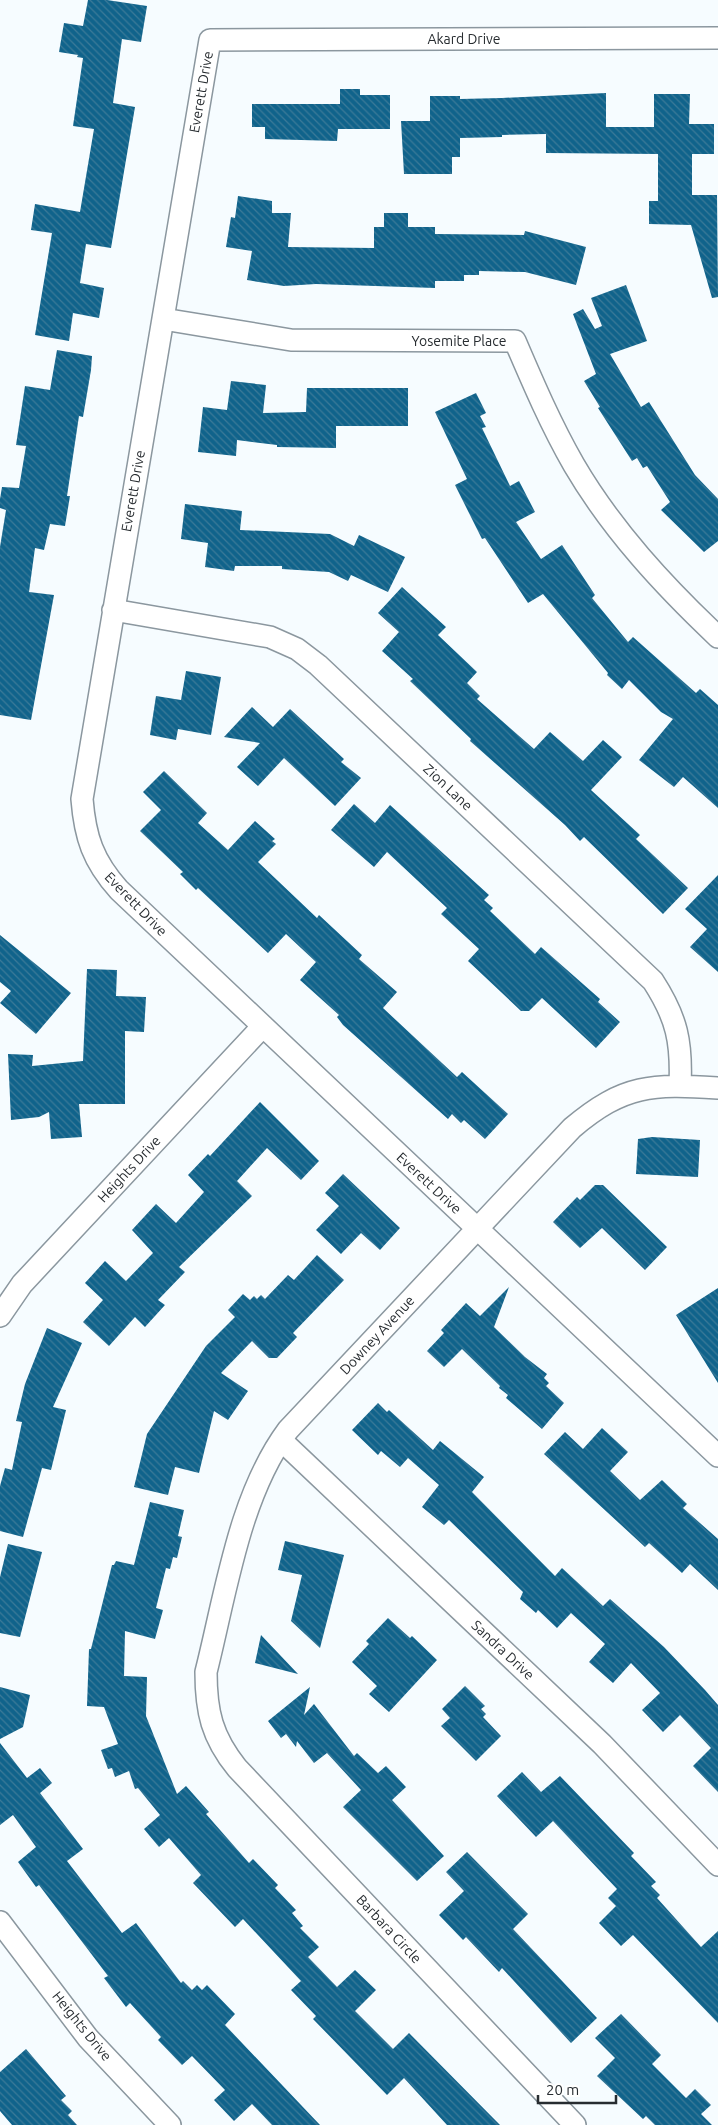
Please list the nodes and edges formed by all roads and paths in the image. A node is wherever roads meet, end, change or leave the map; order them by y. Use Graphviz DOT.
graph roads {
  1 [pos="718,38"];
  2 [pos="210,40"];
  3 [pos="162,319"];
  4 [pos="113,610"];
  5 [pos="718,637"];
  6 [pos="263,1026"];
  7 [pos="680,1086"];
  8 [pos="718,1088"];
  9 [pos="478,1228"];
  10 [pos="0,1316"];
  11 [pos="281,1440"];
  12 [pos="718,1456"];
  13 [pos="212,1726"];
  14 [pos="718,1866"];
  15 [pos="0,1922"];
  16 [pos="170,2125"];
  17 [pos="575,2125"];
  1 -- 2 [label="street, Akard Drive"];
  2 -- 3 [label="street, Everett Drive"];
  3 -- 4 [label="street, Everett Drive"];
  3 -- 5 [label="street, Yosemite Place"];
  4 -- 6 [label="street, Everett Drive"];
  4 -- 7 [label="street, Zion Lane"];
  6 -- 9 [label="street, Everett Drive"];
  6 -- 10 [label="street, Heights Drive"];
  7 -- 8 [label="street, Downey Avenue"];
  7 -- 9 [label="street, Downey Avenue"];
  9 -- 11 [label="street, Downey Avenue"];
  9 -- 12 [label="street, Everett Drive"];
  11 -- 13 [label="street, Downey Avenue"];
  11 -- 14 [label="street, Sandra Drive"];
  13 -- 17 [label="street, Barbara Circle"];
  15 -- 16 [label="street, Heights Drive"];
}
